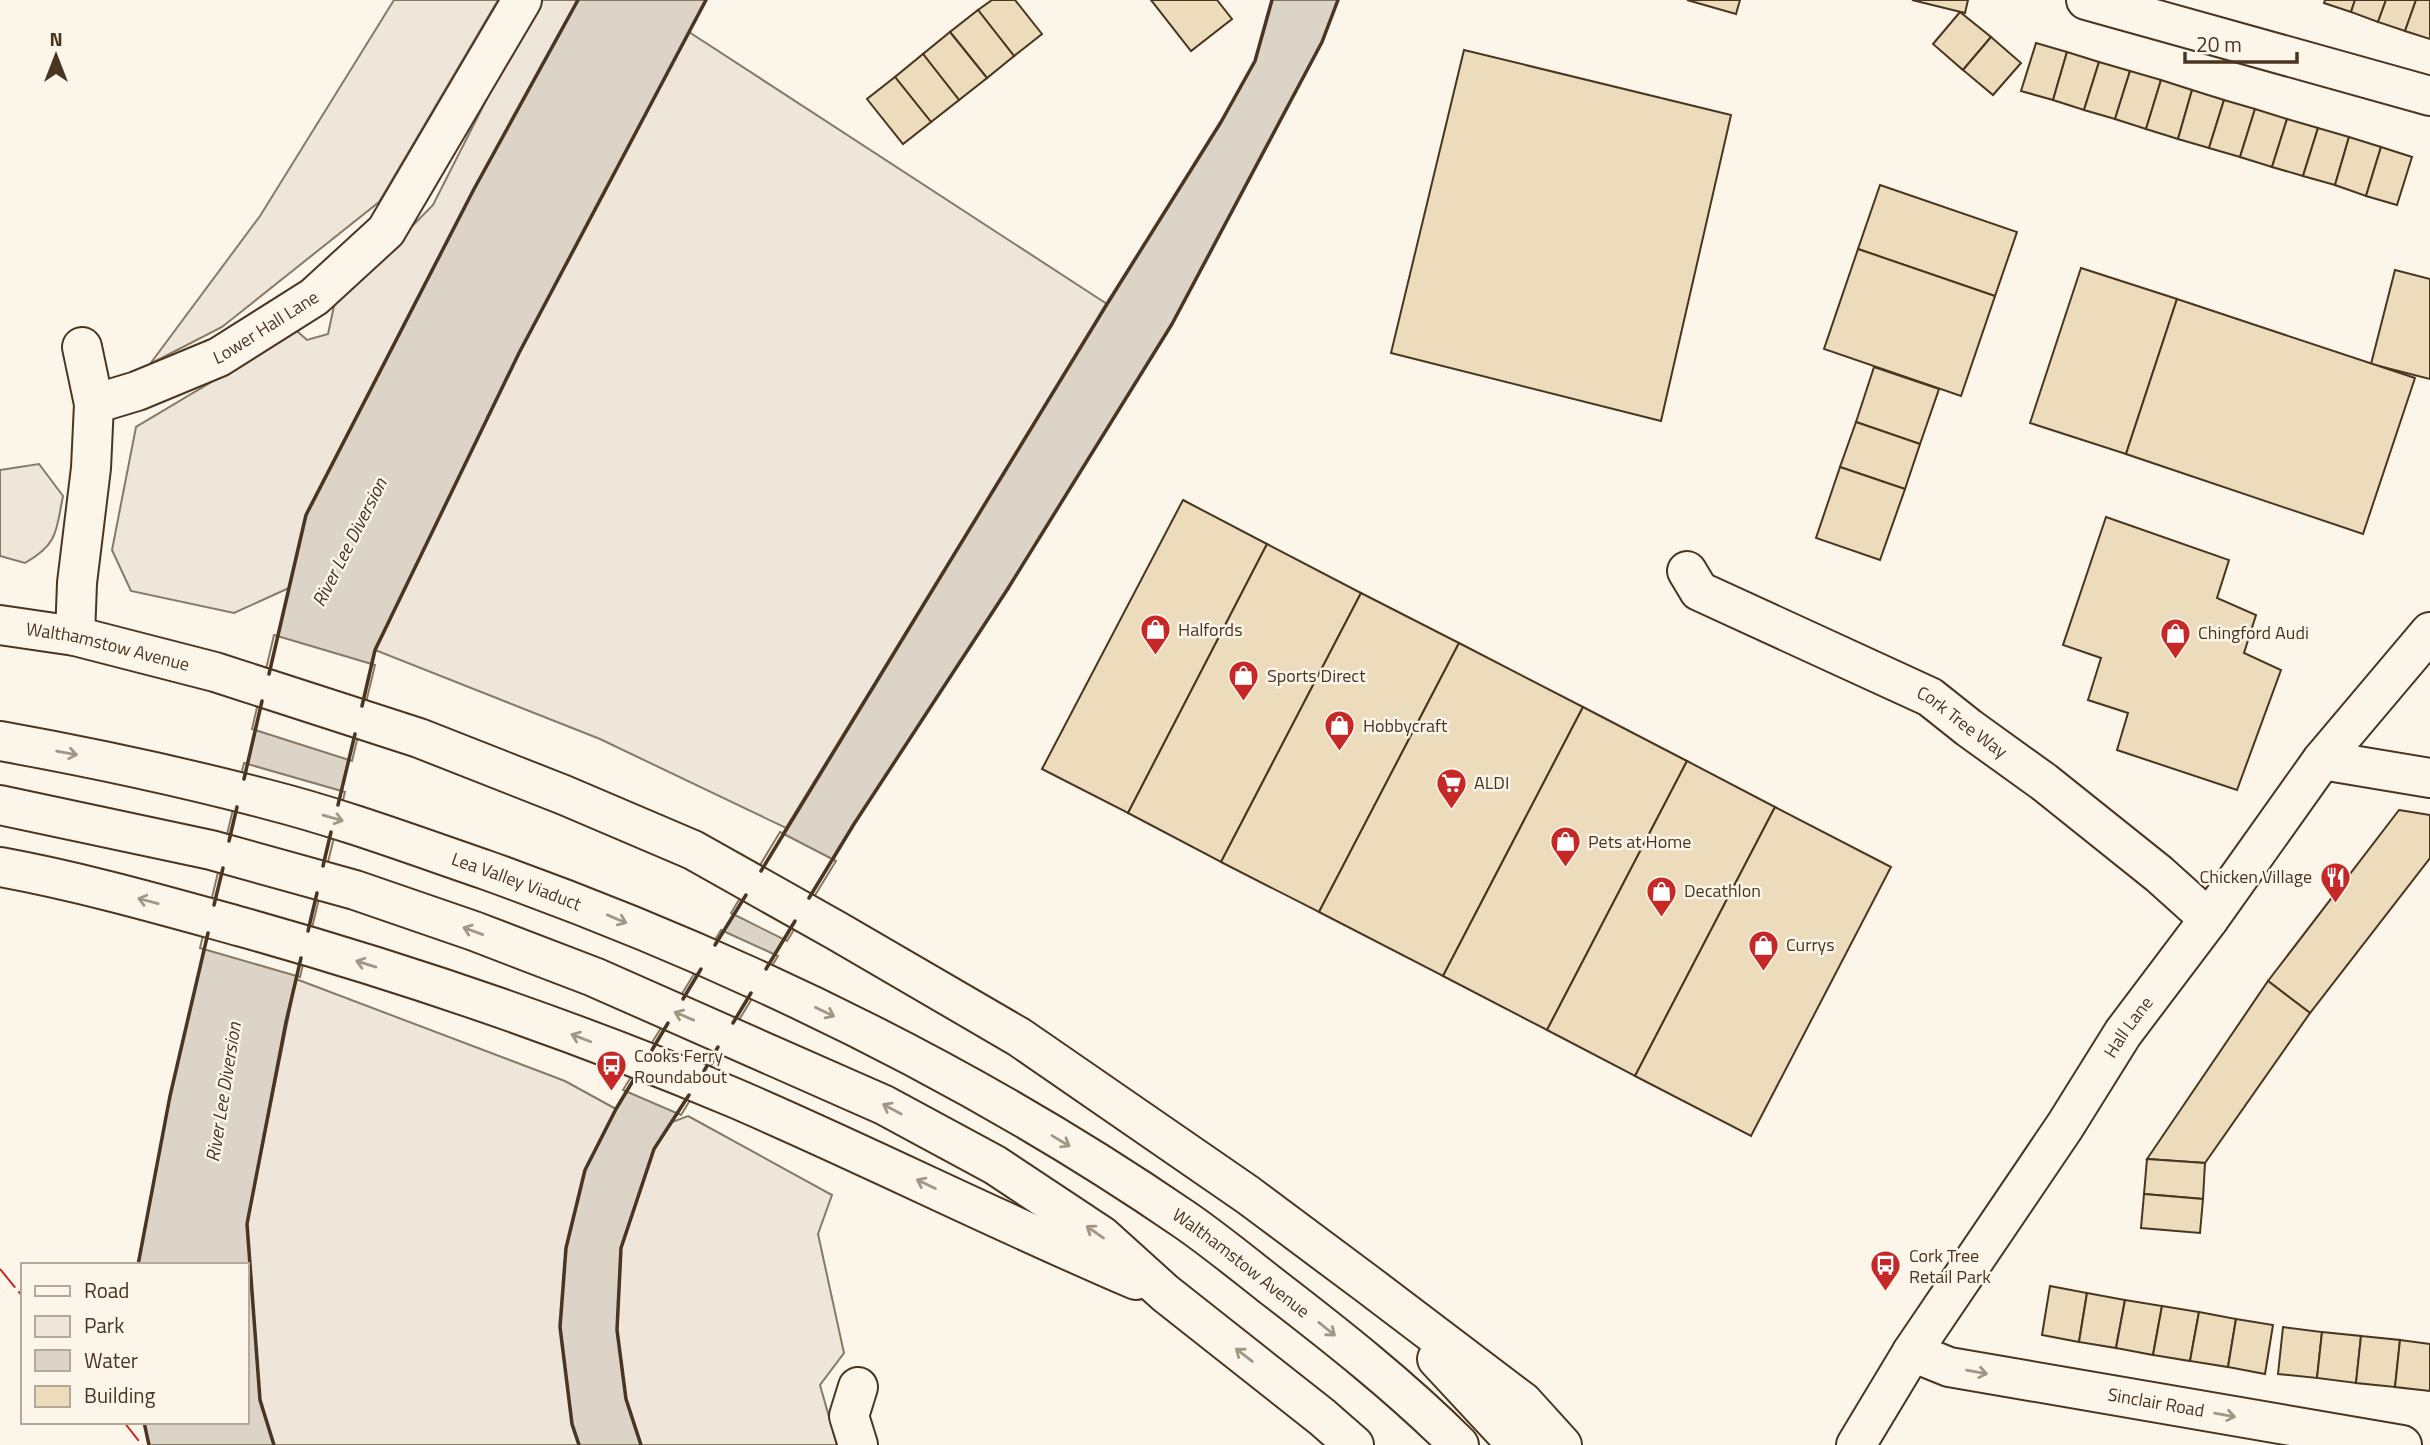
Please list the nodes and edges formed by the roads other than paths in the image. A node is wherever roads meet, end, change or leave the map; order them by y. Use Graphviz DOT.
graph roads {
  1 [pos="522,0"];
  2 [pos="2086,0"];
  3 [pos="2430,96"];
  4 [pos="82,347"];
  5 [pos="94,404"];
  6 [pos="1687,571"];
  7 [pos="0,612"];
  8 [pos="0,625"];
  9 [pos="2430,632"];
  10 [pos="62,634"];
  11 [pos="0,741"];
  12 [pos="2322,760"];
  13 [pos="2430,778"];
  14 [pos="0,805"];
  15 [pos="0,867"];
  16 [pos="2209,919"];
  17 [pos="1003,1106"];
  18 [pos="1366,1283"];
  19 [pos="1165,1293"];
  20 [pos="1912,1352"];
  21 [pos="858,1387"];
  22 [pos="1523,1402"];
  23 [pos="858,1445"];
  24 [pos="1354,1445"];
  25 [pos="1459,1445"];
  26 [pos="1517,1445"];
  27 [pos="1562,1445"];
  28 [pos="1585,1445"];
  29 [pos="1856,1445"];
  30 [pos="2402,1445"];
  1 -- 5 [label="main road, Lower Hall Lane"];
  2 -- 3 [label="main road"];
  4 -- 5 [label="main road"];
  5 -- 10 [label="main road"];
  6 -- 16 [label="main road, Cork Tree Way"];
  7 -- 10 [label="main road"];
  8 -- 10 [label="main road, Walthamstow Avenue"];
  9 -- 12 [label="main road, Hall Lane"];
  10 -- 18 [label="main road, Walthamstow Avenue"];
  11 -- 17 [label="main road, Lea Valley Viaduct, one-way"];
  12 -- 13 [label="main road"];
  12 -- 16 [label="main road, Hall Lane"];
  19 -- 14 [label="main road, one-way"];
  19 -- 15 [label="main road, one-way"];
  16 -- 20 [label="main road, Hall Lane"];
  17 -- 25 [label="main road, Walthamstow Avenue, one-way"];
  18 -- 22 [label="main road"];
  18 -- 26 [label="main road"];
  24 -- 19 [label="main road, one-way"];
  20 -- 29 [label="main road, Hall Lane"];
  20 -- 30 [label="main road, Sinclair Road, one-way"];
  21 -- 23 [label="main road"];
  22 -- 27 [label="main road"];
  22 -- 28 [label="main road"];
}
